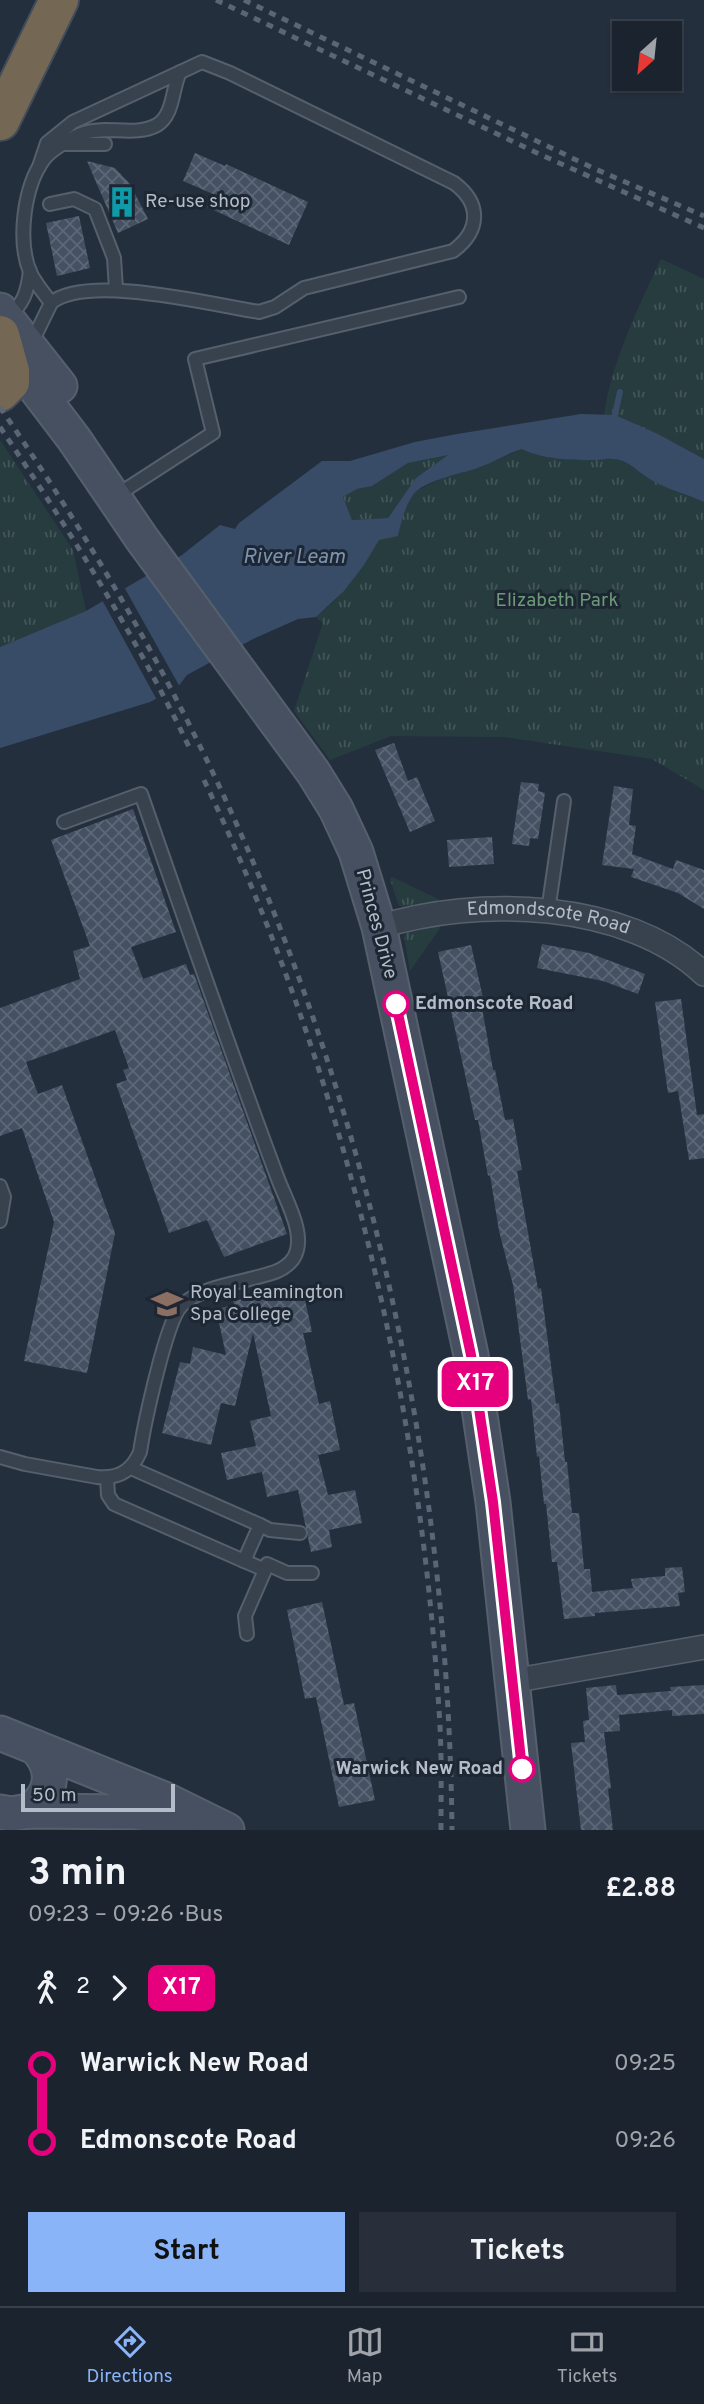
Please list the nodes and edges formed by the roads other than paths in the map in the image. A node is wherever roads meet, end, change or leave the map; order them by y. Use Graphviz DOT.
graph roads {
  1 [pos="59,0"];
  2 [pos="180,72"];
  3 [pos="0,121"];
  4 [pos="65,144"];
  5 [pos="105,144"];
  6 [pos="39,167"];
  7 [pos="50,204"];
  8 [pos="30,271"];
  9 [pos="117,289"];
  10 [pos="459,297"];
  11 [pos="51,303"];
  12 [pos="8,352"];
  13 [pos="114,498"];
  14 [pos="564,801"];
  15 [pos="64,822"];
  16 [pos="548,911"];
  17 [pos="379,927"];
  18 [pos="704,974"];
  19 [pos="0,1186"];
  20 [pos="0,1220"];
  21 [pos="0,1457"];
  22 [pos="131,1468"];
  23 [pos="107,1478"];
  24 [pos="260,1525"];
  25 [pos="300,1533"];
  26 [pos="244,1560"];
  27 [pos="265,1570"];
  28 [pos="312,1573"];
  29 [pos="247,1633"];
  30 [pos="704,1647"];
  31 [pos="512,1681"];
  32 [pos="12,1741"];
  33 [pos="8,1812"];
  34 [pos="225,1830"];
  35 [pos="528,1830"];
  1 -- 3 [label="highway"];
  2 -- 4 [label="lane"];
  2 -- 6 [label="lane"];
  2 -- 9 [label="lane"];
  4 -- 5 [label="lane"];
  4 -- 6 [label="lane"];
  6 -- 8 [label="lane"];
  7 -- 9 [label="lane"];
  8 -- 11 [label="lane"];
  8 -- 12 [label="lane"];
  9 -- 11 [label="lane"];
  10 -- 13 [label="lane"];
  11 -- 12 [label="lane"];
  12 -- 13 [label="street, Princes Drive"];
  13 -- 17 [label="street, Princes Drive"];
  14 -- 16 [label="lane"];
  15 -- 22 [label="lane"];
  16 -- 17 [label="street, Edmondscote Road"];
  16 -- 18 [label="street, Edmondscote Road"];
  17 -- 31 [label="street, Princes Drive"];
  19 -- 20 [label="lane"];
  21 -- 23 [label="lane"];
  22 -- 23 [label="lane"];
  22 -- 24 [label="lane"];
  23 -- 26 [label="lane"];
  24 -- 25 [label="lane"];
  24 -- 26 [label="lane"];
  26 -- 27 [label="lane"];
  27 -- 28 [label="lane"];
  27 -- 29 [label="lane"];
  30 -- 31 [label="street"];
  31 -- 35 [label="street, Princes Drive"];
  32 -- 33 [label="street"];
  32 -- 34 [label="street"];
  33 -- 34 [label="street"];
}
